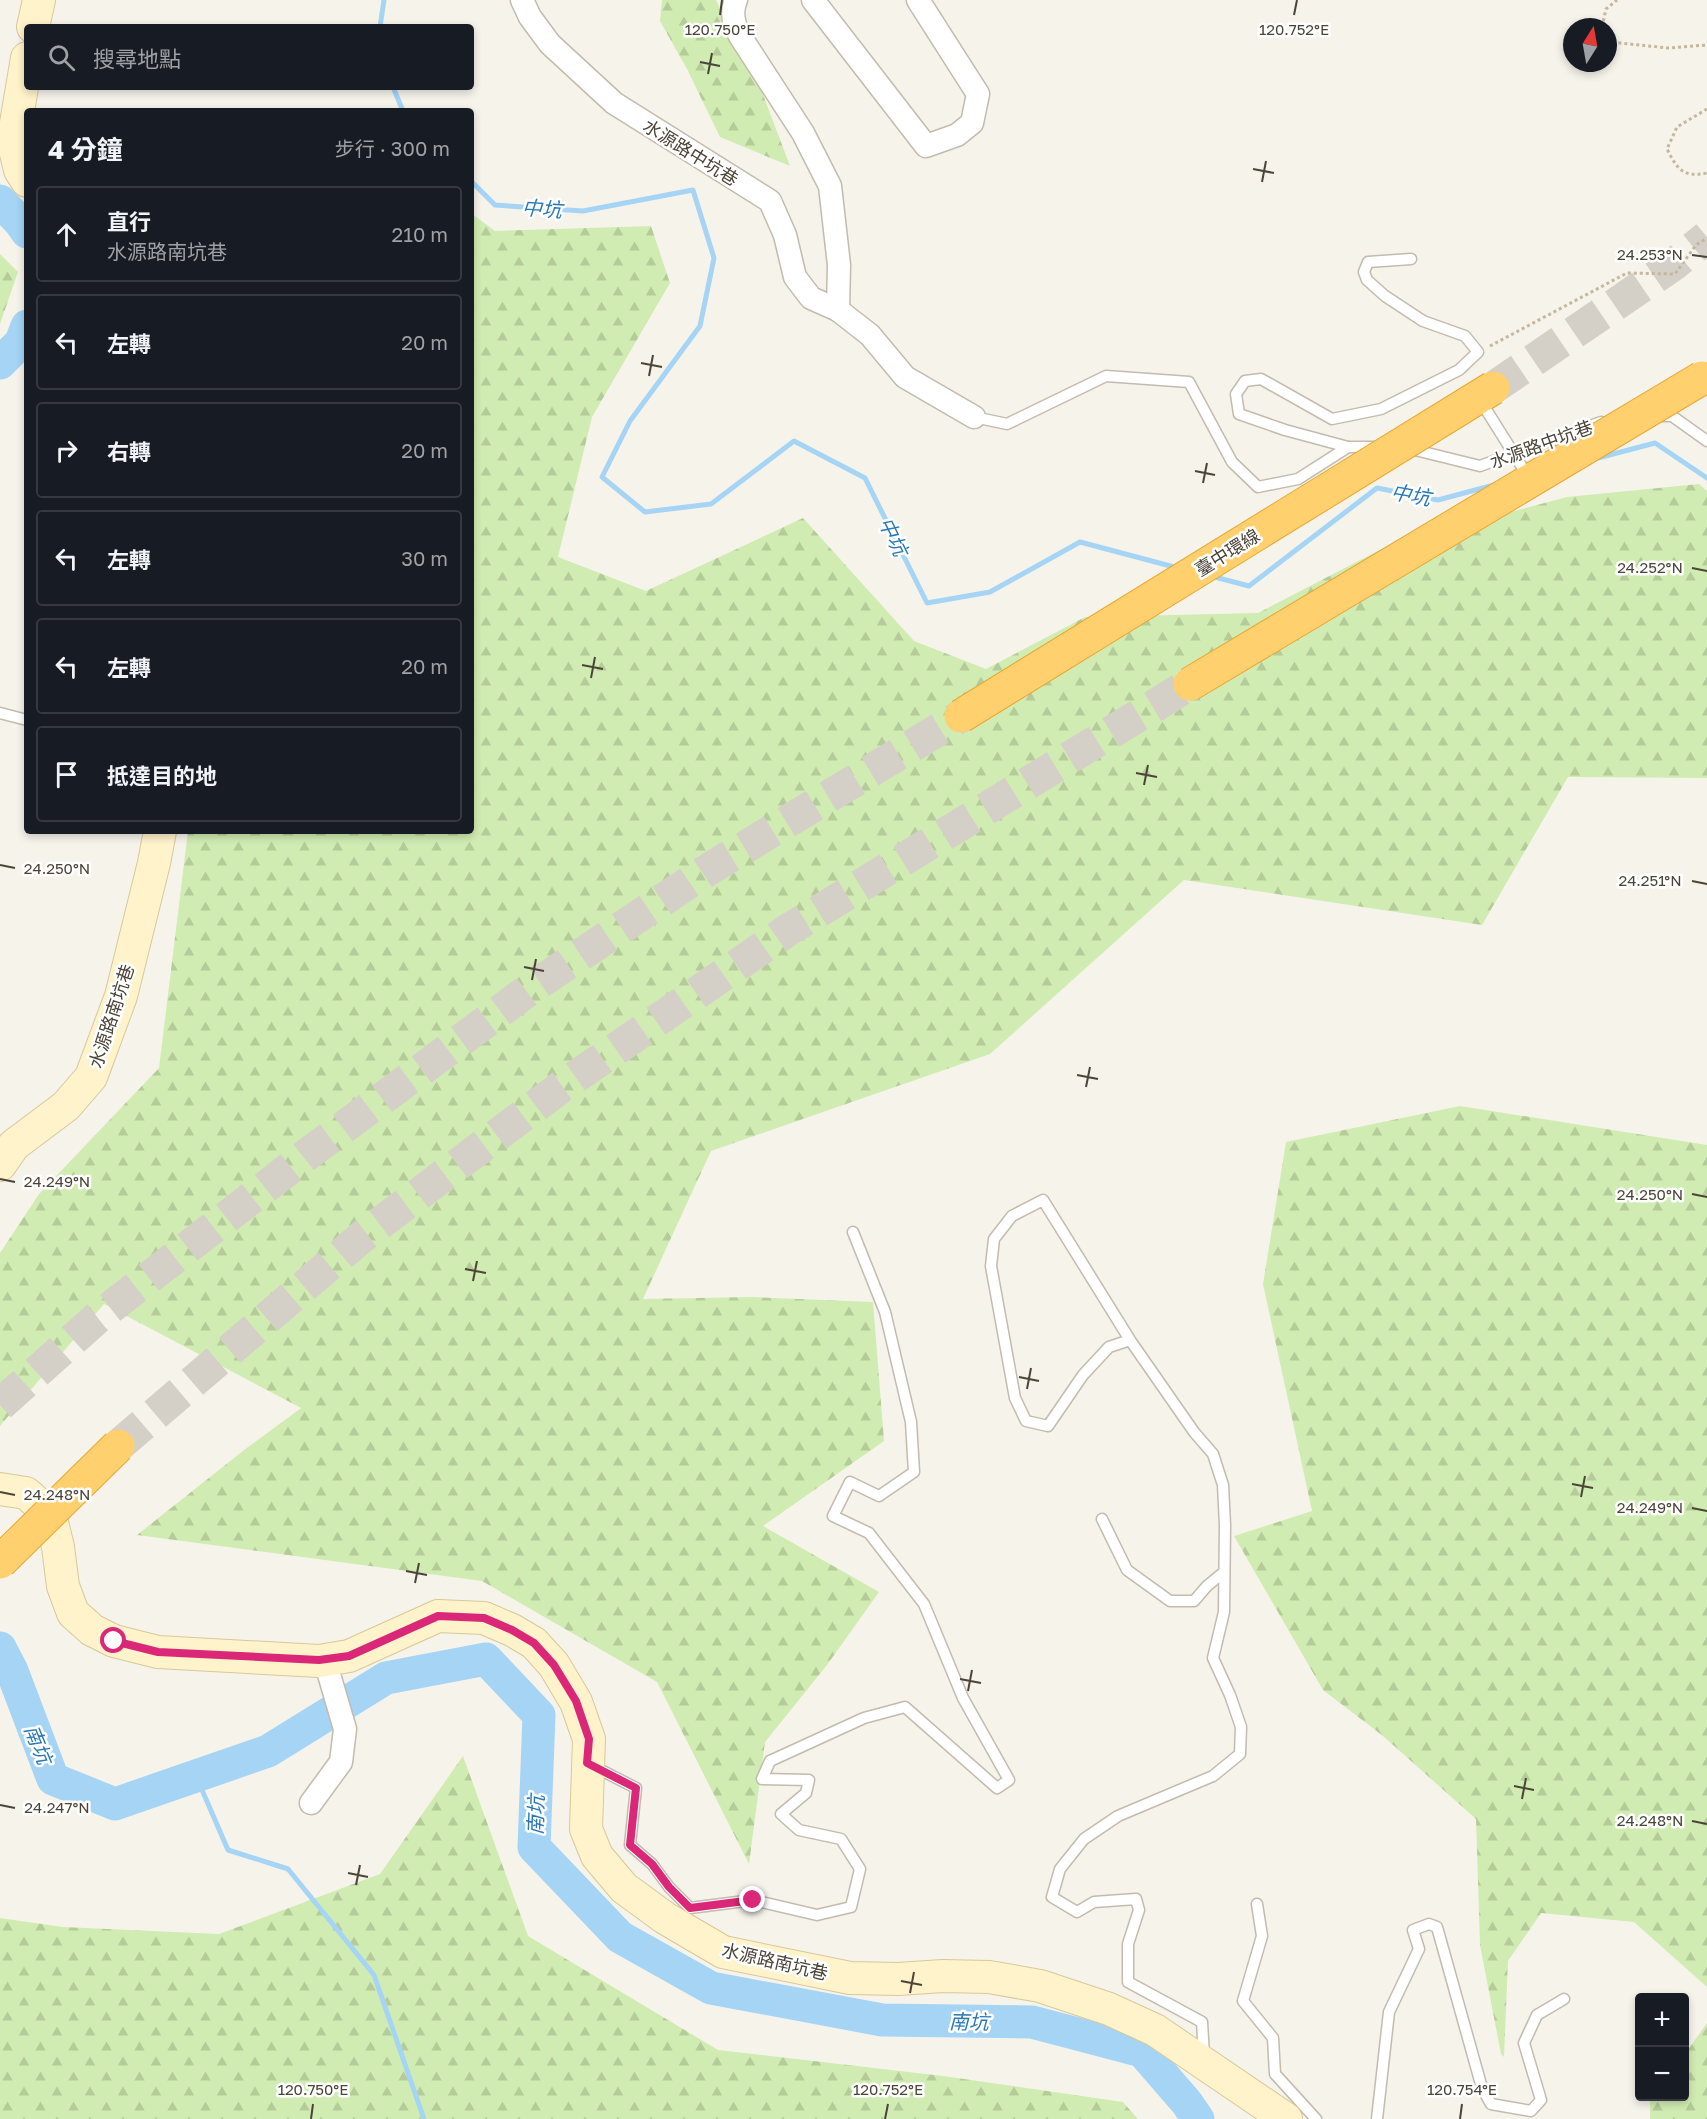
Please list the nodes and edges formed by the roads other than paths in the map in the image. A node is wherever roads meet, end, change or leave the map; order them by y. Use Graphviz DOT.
graph roads {
  1 [pos="39,0"];
  2 [pos="522,0"];
  3 [pos="736,0"];
  4 [pos="813,0"];
  5 [pos="918,0"];
  6 [pos="34,24"];
  7 [pos="24,76"];
  8 [pos="24,176"];
  9 [pos="1411,259"];
  10 [pos="838,310"];
  11 [pos="1702,378"];
  12 [pos="1485,392"];
  13 [pos="974,417"];
  14 [pos="1707,441"];
  15 [pos="1348,447"];
  16 [pos="1531,480"];
  17 [pos="1190,684"];
  18 [pos="0,713"];
  19 [pos="961,716"];
  20 [pos="24,719"];
  21 [pos="159,834"];
  22 [pos="0,1165"];
  23 [pos="853,1232"];
  24 [pos="1130,1340"];
  25 [pos="118,1446"];
  26 [pos="0,1489"];
  27 [pos="1102,1519"];
  28 [pos="0,1562"];
  29 [pos="1224,1572"];
  30 [pos="324,1666"];
  31 [pos="587,1763"];
  32 [pos="311,1803"];
  33 [pos="1257,1904"];
  34 [pos="1564,1999"];
  35 [pos="1205,2065"];
  36 [pos="1286,2119"];
  37 [pos="1316,2119"];
  38 [pos="1377,2119"];
  1 -- 6 [label="street"];
  2 -- 10 [label="street, 水源路中坑巷"];
  3 -- 10 [label="street"];
  4 -- 5 [label="street"];
  7 -- 8 [label="street"];
  9 -- 15 [label="lane"];
  10 -- 13 [label="street, 水源路中坑巷"];
  11 -- 16 [label="highway, bridge"];
  12 -- 16 [label="lane, bridge"];
  12 -- 19 [label="highway, 臺中環線, bridge"];
  13 -- 15 [label="lane, 水源路中坑巷"];
  14 -- 15 [label="lane, 水源路中坑巷"];
  16 -- 17 [label="highway, bridge"];
  18 -- 20 [label="lane"];
  21 -- 22 [label="street, 水源路南坑巷"];
  23 -- 31 [label="lane"];
  24 -- 24 [label="lane"];
  24 -- 29 [label="lane"];
  25 -- 28 [label="highway, bridge"];
  26 -- 30 [label="street, 水源路南坑巷"];
  27 -- 29 [label="lane"];
  29 -- 35 [label="lane"];
  30 -- 31 [label="street, 水源路南坑巷"];
  30 -- 32 [label="street"];
  31 -- 35 [label="street, 水源路南坑巷"];
  33 -- 37 [label="lane"];
  34 -- 38 [label="lane"];
  35 -- 36 [label="street, 水源路南坑巷"];
}
